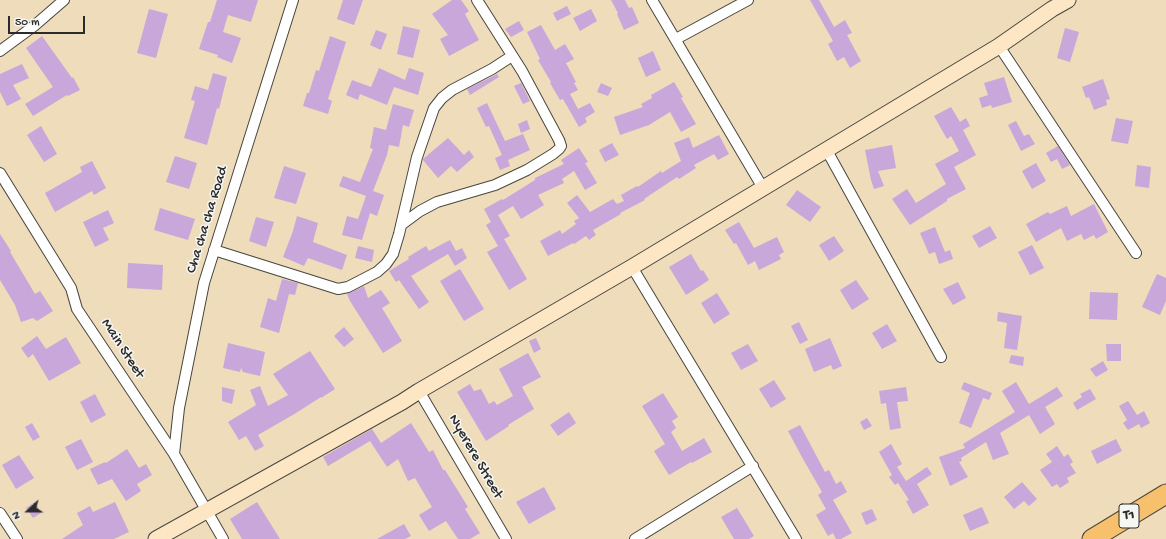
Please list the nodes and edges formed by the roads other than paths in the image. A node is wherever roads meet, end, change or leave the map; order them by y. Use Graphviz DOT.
graph roads {
  1 [pos="64,0"];
  2 [pos="293,0"];
  3 [pos="477,0"];
  4 [pos="652,0"];
  5 [pos="748,0"];
  6 [pos="1068,0"];
  7 [pos="676,39"];
  8 [pos="999,46"];
  9 [pos="0,51"];
  10 [pos="512,56"];
  11 [pos="826,149"];
  12 [pos="0,173"];
  13 [pos="763,188"];
  14 [pos="401,224"];
  15 [pos="214,250"];
  16 [pos="1136,253"];
  17 [pos="632,267"];
  18 [pos="941,357"];
  19 [pos="419,391"];
  20 [pos="174,454"];
  21 [pos="753,466"];
  22 [pos="1166,494"];
  23 [pos="207,510"];
  24 [pos="0,513"];
  25 [pos="16,539"];
  26 [pos="156,539"];
  27 [pos="223,539"];
  28 [pos="506,539"];
  29 [pos="635,539"];
  30 [pos="796,539"];
  31 [pos="1092,539"];
  1 -- 9 [label="street"];
  2 -- 15 [label="street, Cha cha cha Road"];
  3 -- 10 [label="street"];
  4 -- 7 [label="street"];
  5 -- 7 [label="street"];
  6 -- 8 [label="main road"];
  7 -- 13 [label="street"];
  8 -- 11 [label="main road"];
  8 -- 16 [label="street"];
  10 -- 14 [label="street"];
  10 -- 14 [label="street"];
  11 -- 13 [label="main road"];
  11 -- 18 [label="street"];
  12 -- 20 [label="street, Main Steet"];
  13 -- 17 [label="main road"];
  14 -- 15 [label="street"];
  15 -- 20 [label="street, Cha cha cha Road"];
  17 -- 19 [label="main road"];
  17 -- 21 [label="street"];
  19 -- 23 [label="main road"];
  19 -- 28 [label="street, Nyerere Street"];
  20 -- 23 [label="street, Main Steet"];
  21 -- 29 [label="street"];
  21 -- 30 [label="street"];
  22 -- 31 [label="highway, T1"];
  23 -- 26 [label="main road"];
  23 -- 27 [label="street, Main Steet"];
  24 -- 25 [label="street"];
}
